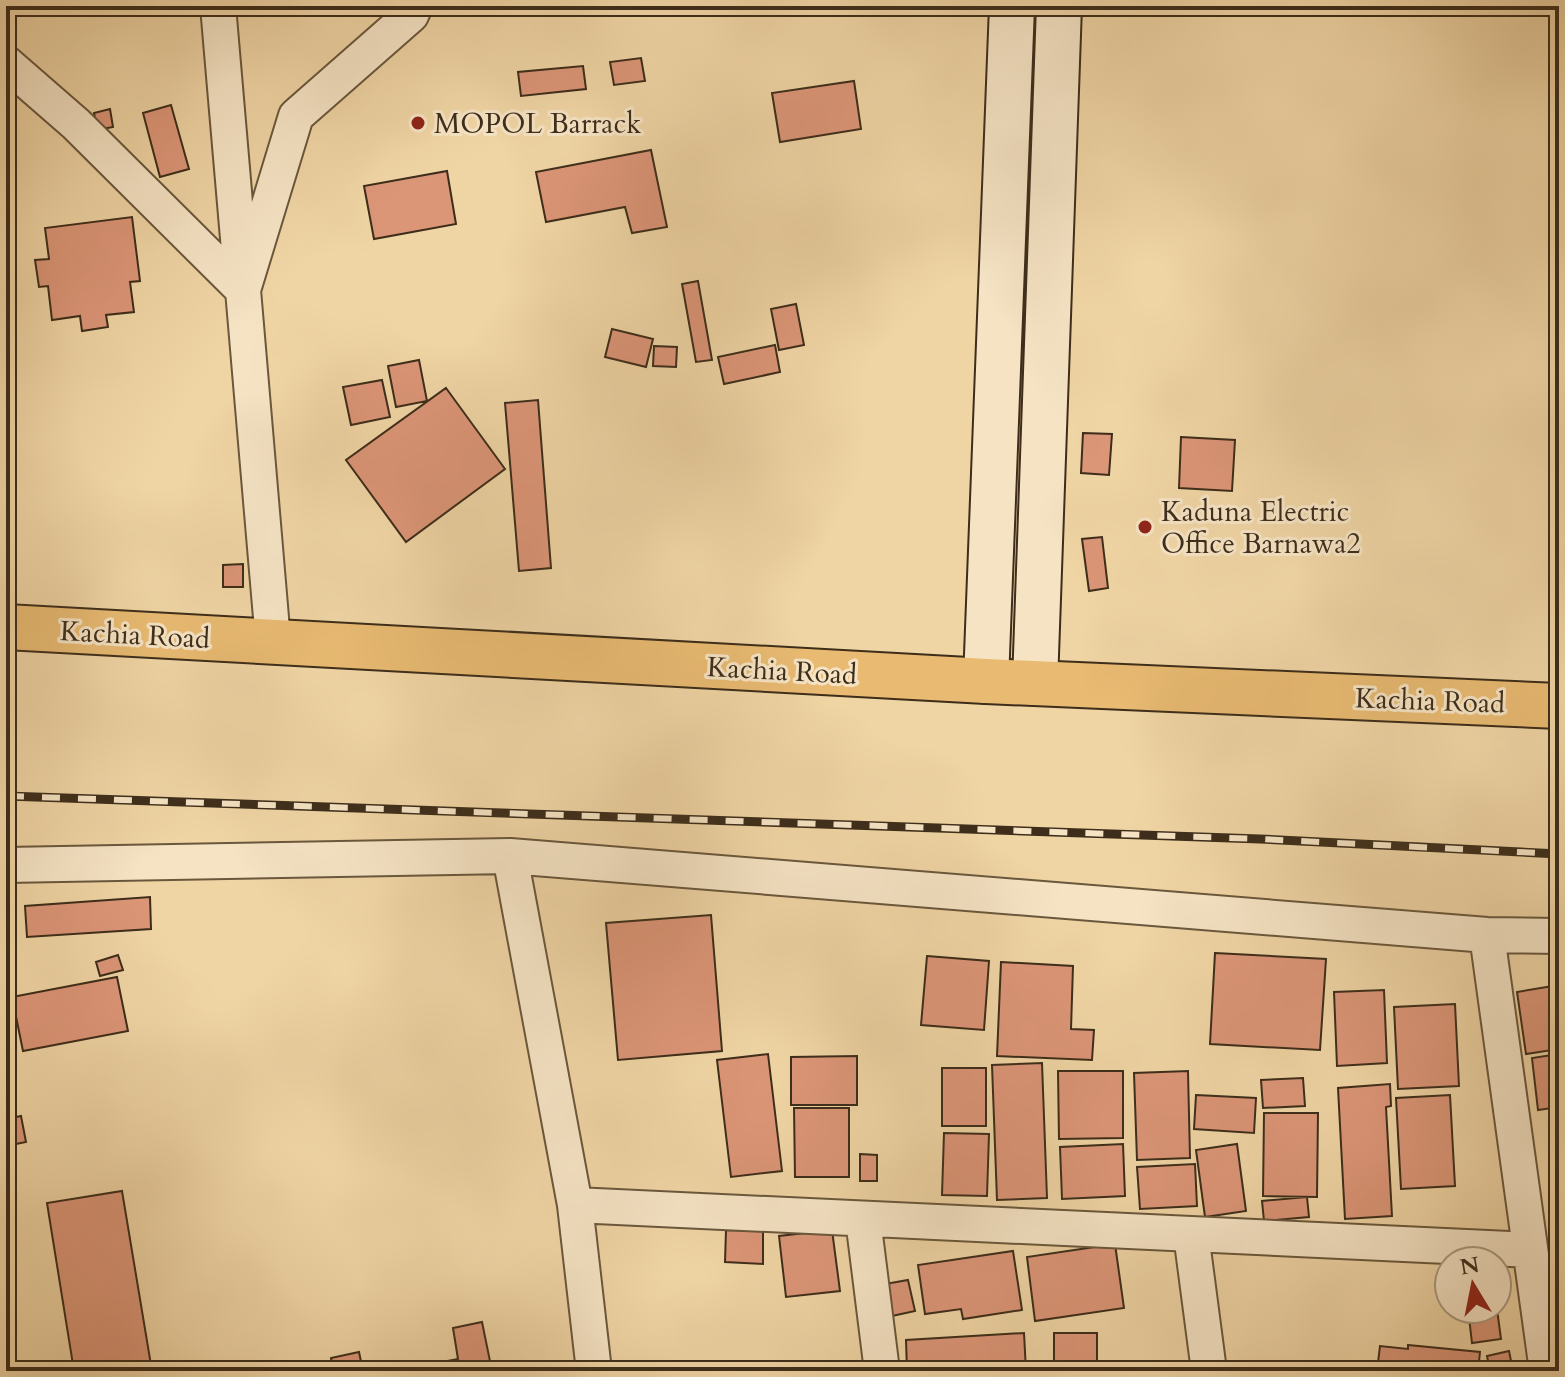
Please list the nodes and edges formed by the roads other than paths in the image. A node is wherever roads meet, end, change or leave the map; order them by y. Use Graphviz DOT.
graph roads {
  1 [pos="218,6"];
  2 [pos="415,6"];
  3 [pos="1012,6"];
  4 [pos="1059,6"];
  5 [pos="6,63"];
  6 [pos="243,290"];
  7 [pos="6,627"];
  8 [pos="273,641"];
  9 [pos="986,681"];
  10 [pos="1035,683"];
  11 [pos="1559,706"];
  12 [pos="510,856"];
  13 [pos="6,865"];
  14 [pos="1487,935"];
  15 [pos="1559,936"];
  16 [pos="575,1205"];
  17 [pos="863,1219"];
  18 [pos="1191,1234"];
  19 [pos="1530,1250"];
  20 [pos="594,1371"];
  21 [pos="882,1371"];
  22 [pos="1209,1371"];
  23 [pos="1547,1371"];
  1 -- 6 [label="street"];
  2 -- 6 [label="street"];
  3 -- 9 [label="street"];
  4 -- 10 [label="street"];
  5 -- 6 [label="street"];
  6 -- 8 [label="street"];
  7 -- 8 [label="main road, Kachia Road"];
  8 -- 9 [label="main road, Kachia Road"];
  9 -- 10 [label="main road, Kachia Road"];
  10 -- 11 [label="main road, Kachia Road"];
  12 -- 13 [label="street"];
  12 -- 14 [label="street"];
  12 -- 16 [label="street"];
  14 -- 15 [label="street"];
  14 -- 19 [label="street"];
  16 -- 17 [label="street"];
  16 -- 20 [label="street"];
  17 -- 18 [label="street"];
  17 -- 21 [label="street"];
  18 -- 19 [label="street"];
  18 -- 22 [label="street"];
  19 -- 23 [label="street"];
}
